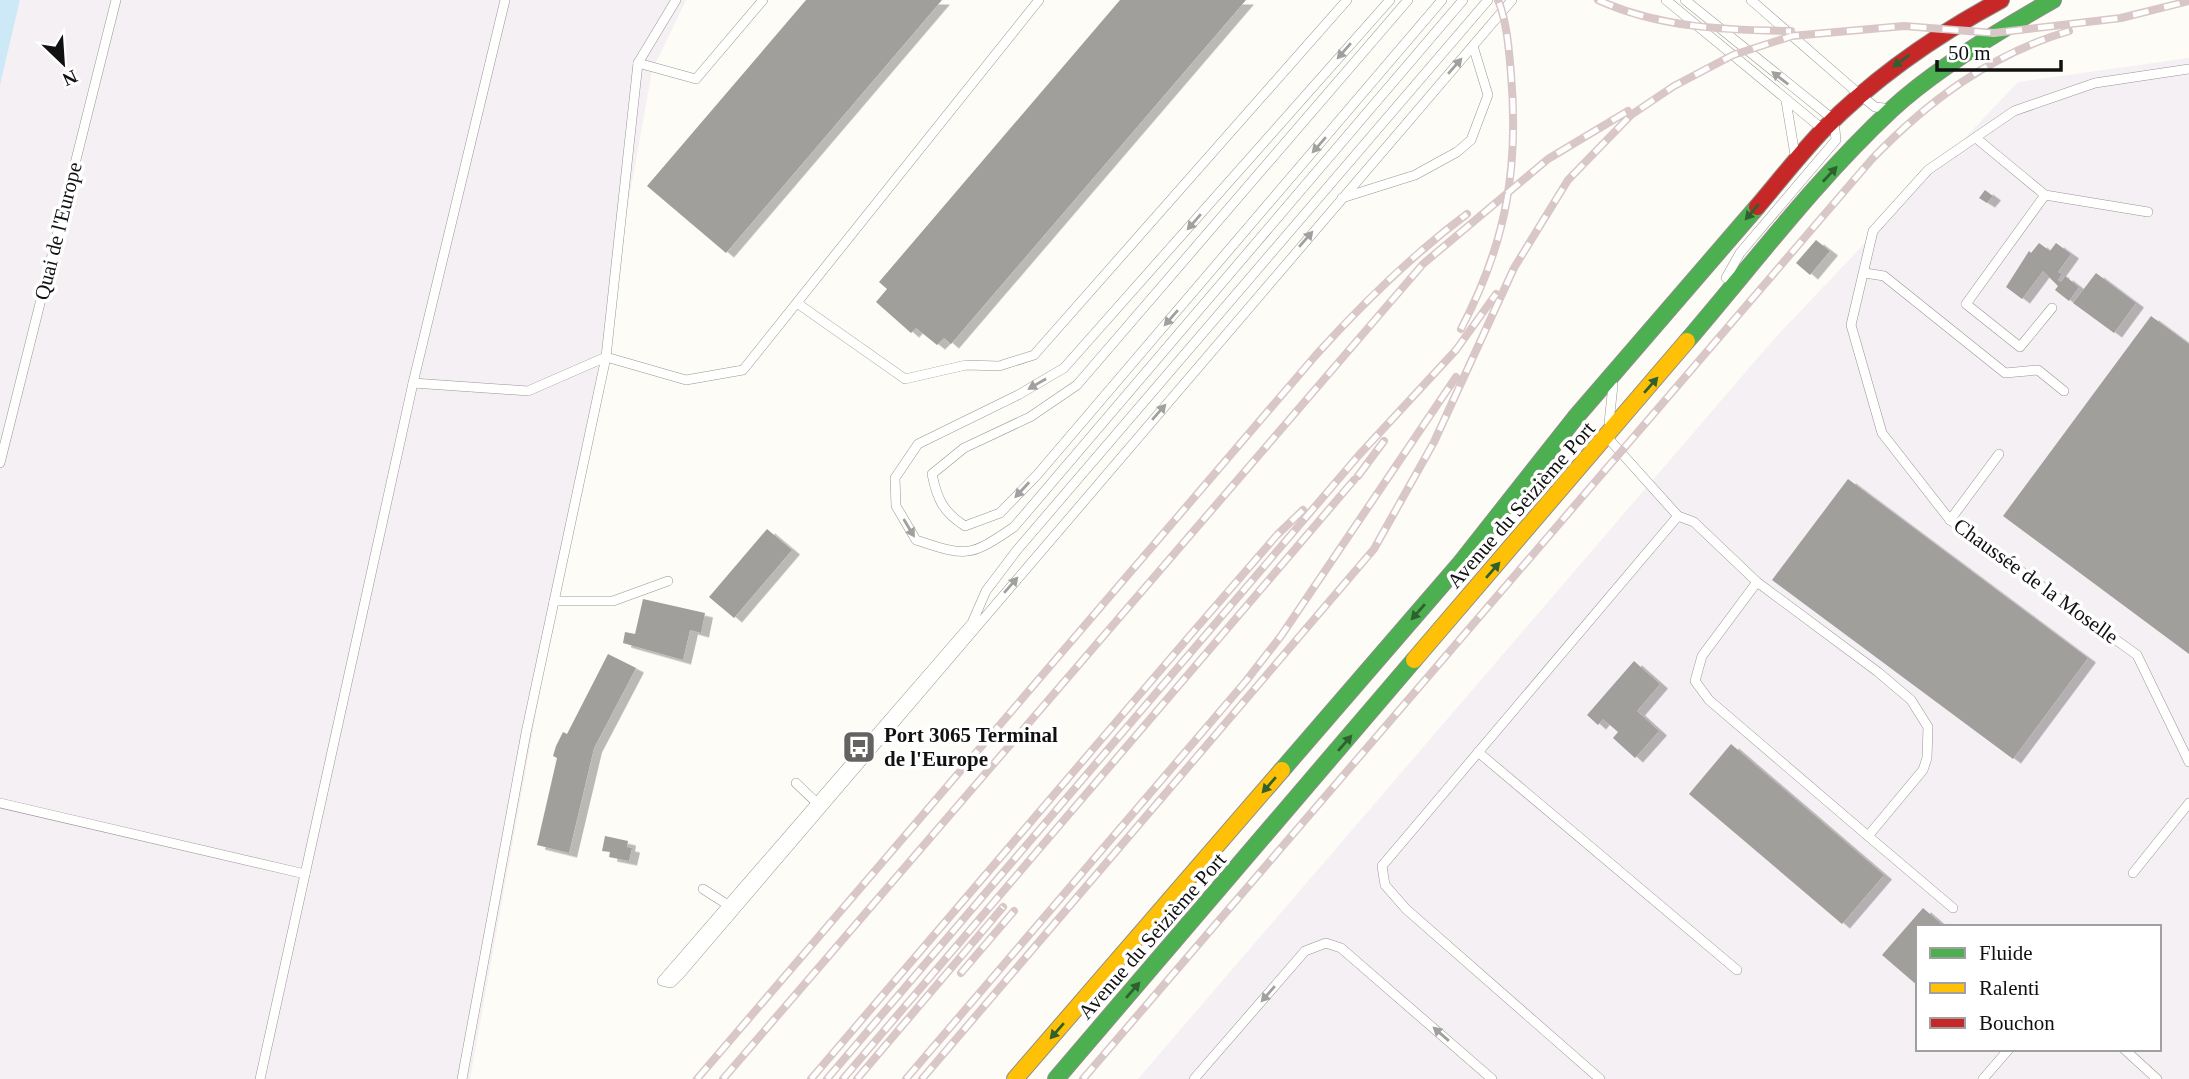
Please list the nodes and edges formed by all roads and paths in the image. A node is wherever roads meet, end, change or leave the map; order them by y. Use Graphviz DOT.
graph roads {
  1 [pos="116,0"];
  2 [pos="505,0"];
  3 [pos="676,0"];
  4 [pos="763,0"];
  5 [pos="1039,0"];
  6 [pos="1347,0"];
  7 [pos="1390,0"];
  8 [pos="1408,0"];
  9 [pos="1443,0"];
  10 [pos="1463,0"];
  11 [pos="1488,0"];
  12 [pos="1512,0"];
  13 [pos="1666,0"];
  14 [pos="1685,0"];
  15 [pos="1751,0"];
  16 [pos="2001,0"];
  17 [pos="2053,0"];
  18 [pos="1473,46"];
  19 [pos="638,64"];
  20 [pos="2189,69"];
  21 [pos="1859,94"];
  22 [pos="1786,102"];
  23 [pos="1892,109"];
  24 [pos="1831,130"];
  25 [pos="1976,138"];
  26 [pos="1851,153"];
  27 [pos="1796,160"];
  28 [pos="2045,195"];
  29 [pos="1342,198"];
  30 [pos="2148,212"];
  31 [pos="1866,273"];
  32 [pos="797,303"];
  33 [pos="2052,308"];
  34 [pos="1716,310"];
  35 [pos="606,357"];
  36 [pos="1614,372"];
  37 [pos="413,383"];
  38 [pos="2064,391"];
  39 [pos="1607,437"];
  40 [pos="1999,454"];
  41 [pos="0,463"];
  42 [pos="1678,516"];
  43 [pos="1950,520"];
  44 [pos="668,582"];
  45 [pos="1757,582"];
  46 [pos="554,601"];
  47 [pos="973,626"];
  48 [pos="1478,752"];
  49 [pos="2189,762"];
  50 [pos="796,783"];
  51 [pos="816,802"];
  52 [pos="0,803"];
  53 [pos="2189,803"];
  54 [pos="1868,836"];
  55 [pos="2133,873"];
  56 [pos="305,874"];
  57 [pos="703,889"];
  58 [pos="728,905"];
  59 [pos="1953,908"];
  60 [pos="1737,970"];
  61 [pos="2007,1051"];
  62 [pos="2126,1051"];
  63 [pos="260,1079"];
  64 [pos="462,1079"];
  65 [pos="1015,1079"];
  66 [pos="1056,1079"];
  67 [pos="1194,1079"];
  68 [pos="1492,1079"];
  69 [pos="1600,1079"];
  70 [pos="1983,1079"];
  71 [pos="2157,1079"];
  1 -- 41 [label="lane, Quai de l'Europe"];
  2 -- 37 [label="lane"];
  3 -- 19 [label="lane"];
  4 -- 19 [label="lane"];
  5 -- 32 [label="lane"];
  6 -- 32 [label="lane"];
  7 -- 10 [label="lane, one-way"];
  9 -- 8 [label="lane, one-way"];
  11 -- 47 [label="lane"];
  12 -- 18 [label="lane"];
  13 -- 22 [label="lane"];
  24 -- 14 [label="lane, one-way"];
  15 -- 21 [label="lane"];
  16 -- 21 [label="main road, Avenue du Seizième Port, one-way"];
  17 -- 23 [label="main road, Avenue du Seizième Port"];
  29 -- 18 [label="lane, one-way"];
  18 -- 29 [label="lane"];
  19 -- 35 [label="lane"];
  20 -- 25 [label="lane, Chaussée de la Moselle"];
  21 -- 23 [label="lane"];
  21 -- 24 [label="main road, Avenue du Seizième Port"];
  22 -- 24 [label="lane"];
  22 -- 27 [label="lane"];
  23 -- 26 [label="main road, Avenue du Seizième Port"];
  24 -- 26 [label="lane"];
  24 -- 27 [label="main road, Avenue du Seizième Port"];
  24 -- 34 [label="lane"];
  25 -- 28 [label="lane"];
  25 -- 31 [label="lane, Chaussée de la Moselle"];
  34 -- 26 [label="main road, Avenue du Seizième Port, one-way"];
  27 -- 36 [label="main road, Avenue du Seizième Port, one-way"];
  28 -- 30 [label="lane"];
  28 -- 33 [label="lane"];
  47 -- 29 [label="lane, one-way"];
  31 -- 38 [label="lane"];
  31 -- 43 [label="lane, Chaussée de la Moselle"];
  32 -- 35 [label="lane"];
  39 -- 34 [label="main road, Avenue du Seizième Port, one-way"];
  35 -- 37 [label="lane"];
  35 -- 46 [label="lane"];
  36 -- 39 [label="lane"];
  36 -- 65 [label="main road, Avenue du Seizième Port, one-way"];
  37 -- 56 [label="lane"];
  39 -- 42 [label="lane"];
  66 -- 39 [label="main road, Avenue du Seizième Port, one-way"];
  40 -- 43 [label="lane"];
  42 -- 45 [label="lane"];
  42 -- 48 [label="lane"];
  43 -- 49 [label="lane, Chaussée de la Moselle"];
  44 -- 46 [label="lane"];
  45 -- 54 [label="lane"];
  45 -- 54 [label="lane"];
  46 -- 64 [label="lane"];
  47 -- 51 [label="lane"];
  47 -- 58 [label="lane"];
  48 -- 60 [label="lane"];
  48 -- 69 [label="lane"];
  50 -- 51 [label="lane"];
  51 -- 58 [label="lane"];
  52 -- 56 [label="lane"];
  53 -- 55 [label="lane"];
  54 -- 59 [label="lane"];
  56 -- 63 [label="lane"];
  57 -- 58 [label="lane"];
  61 -- 70 [label="lane"];
  62 -- 71 [label="lane"];
  68 -- 67 [label="lane, one-way"];
}
